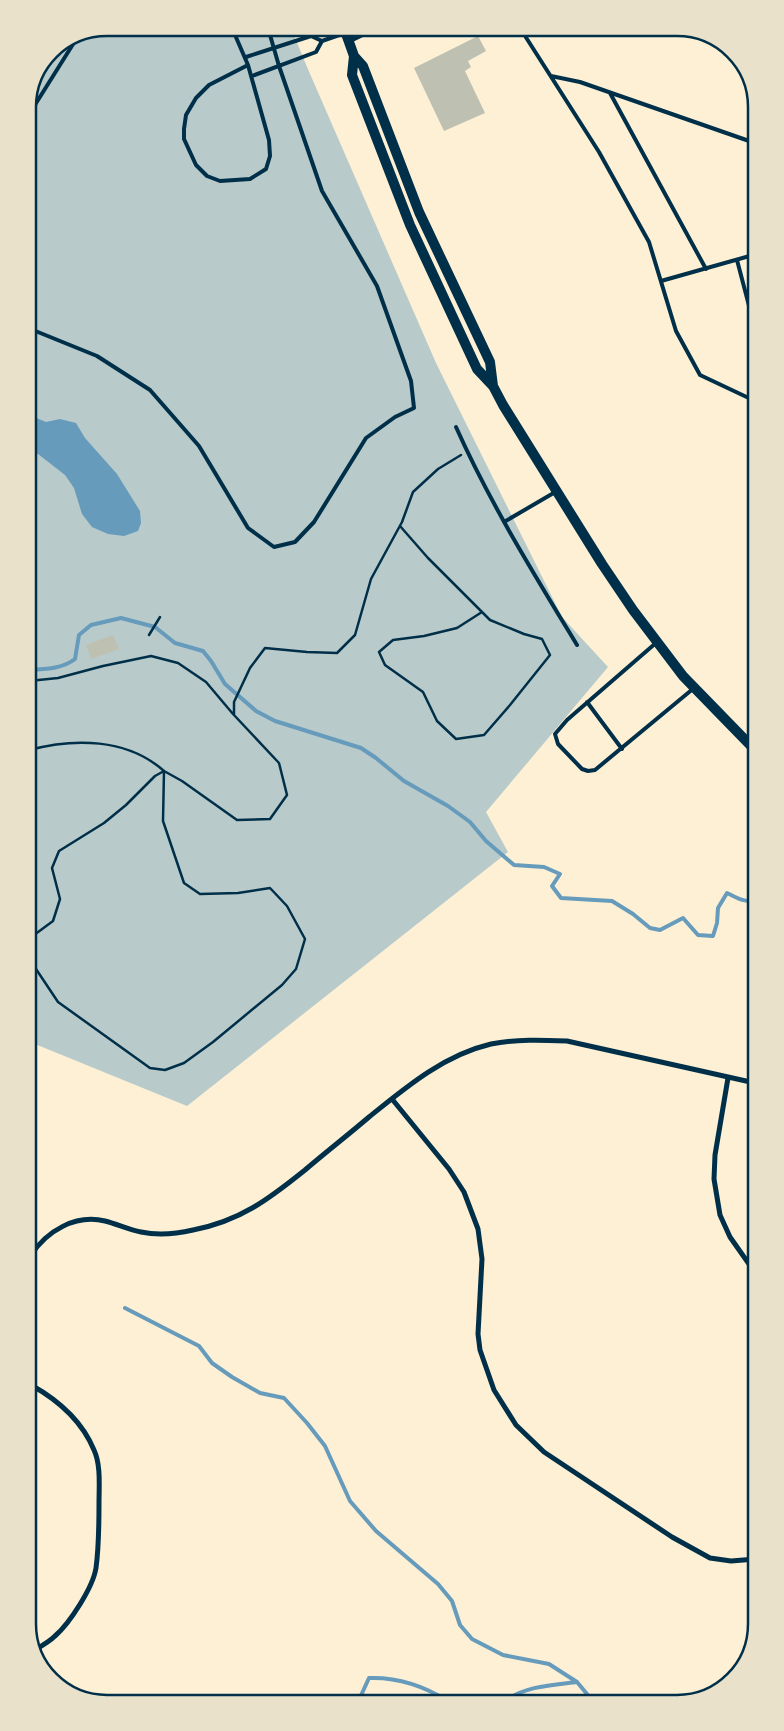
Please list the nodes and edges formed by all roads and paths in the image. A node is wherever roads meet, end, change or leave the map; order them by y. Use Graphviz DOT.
graph roads {
  1 [pos="236,36"];
  2 [pos="271,36"];
  3 [pos="339,36"];
  4 [pos="347,36"];
  5 [pos="525,36"];
  6 [pos="322,41"];
  7 [pos="72,46"];
  8 [pos="275,48"];
  9 [pos="354,56"];
  10 [pos="246,57"];
  11 [pos="248,65"];
  12 [pos="279,66"];
  13 [pos="252,76"];
  14 [pos="551,76"];
  15 [pos="610,93"];
  16 [pos="36,103"];
  17 [pos="748,141"];
  18 [pos="748,257"];
  19 [pos="737,260"];
  20 [pos="706,268"];
  21 [pos="661,281"];
  22 [pos="748,302"];
  23 [pos="36,331"];
  24 [pos="493,386"];
  25 [pos="748,398"];
  26 [pos="456,427"];
  27 [pos="467,451"];
  28 [pos="556,492"];
  29 [pos="504,522"];
  30 [pos="400,526"];
  31 [pos="482,612"];
  32 [pos="160,617"];
  33 [pos="149,635"];
  34 [pos="657,642"];
  35 [pos="577,645"];
  36 [pos="36,680"];
  37 [pos="694,688"];
  38 [pos="587,702"];
  39 [pos="234,715"];
  40 [pos="748,743"];
  41 [pos="36,748"];
  42 [pos="622,749"];
  43 [pos="164,771"];
  44 [pos="36,934"];
  45 [pos="36,969"];
  46 [pos="728,1078"];
  47 [pos="748,1082"];
  48 [pos="392,1099"];
  49 [pos="36,1248"];
  50 [pos="748,1263"];
  51 [pos="36,1389"];
  52 [pos="748,1560"];
  53 [pos="40,1645"];
  1 -- 10 [label="lane"];
  2 -- 8 [label="lane"];
  3 -- 6 [label="lane"];
  4 -- 9 [label="main road"];
  5 -- 14 [label="lane"];
  6 -- 8 [label="lane"];
  6 -- 12 [label="lane"];
  7 -- 16 [label="lane"];
  8 -- 10 [label="lane"];
  8 -- 12 [label="lane"];
  9 -- 24 [label="main road"];
  9 -- 24 [label="main road"];
  10 -- 11 [label="lane"];
  11 -- 13 [label="lane"];
  11 -- 13 [label="lane"];
  12 -- 13 [label="lane"];
  12 -- 23 [label="lane"];
  14 -- 15 [label="lane"];
  14 -- 21 [label="lane"];
  15 -- 17 [label="lane"];
  15 -- 20 [label="lane"];
  18 -- 19 [label="lane"];
  19 -- 20 [label="lane"];
  19 -- 22 [label="lane"];
  20 -- 21 [label="lane"];
  21 -- 25 [label="lane"];
  24 -- 28 [label="main road"];
  26 -- 27 [label="lane"];
  27 -- 29 [label="lane"];
  27 -- 30 [label="path"];
  28 -- 29 [label="lane"];
  28 -- 34 [label="main road"];
  29 -- 35 [label="lane"];
  30 -- 31 [label="path"];
  30 -- 39 [label="path"];
  31 -- 31 [label="path"];
  32 -- 33 [label="path"];
  34 -- 37 [label="main road"];
  34 -- 38 [label="lane"];
  36 -- 39 [label="path"];
  37 -- 40 [label="main road"];
  37 -- 42 [label="lane"];
  38 -- 42 [label="lane"];
  38 -- 42 [label="lane"];
  39 -- 43 [label="path"];
  41 -- 43 [label="path"];
  43 -- 44 [label="path"];
  43 -- 45 [label="path"];
  46 -- 47 [label="street"];
  46 -- 48 [label="street"];
  46 -- 50 [label="street"];
  48 -- 49 [label="street"];
  48 -- 52 [label="street"];
  51 -- 53 [label="street"];
}
